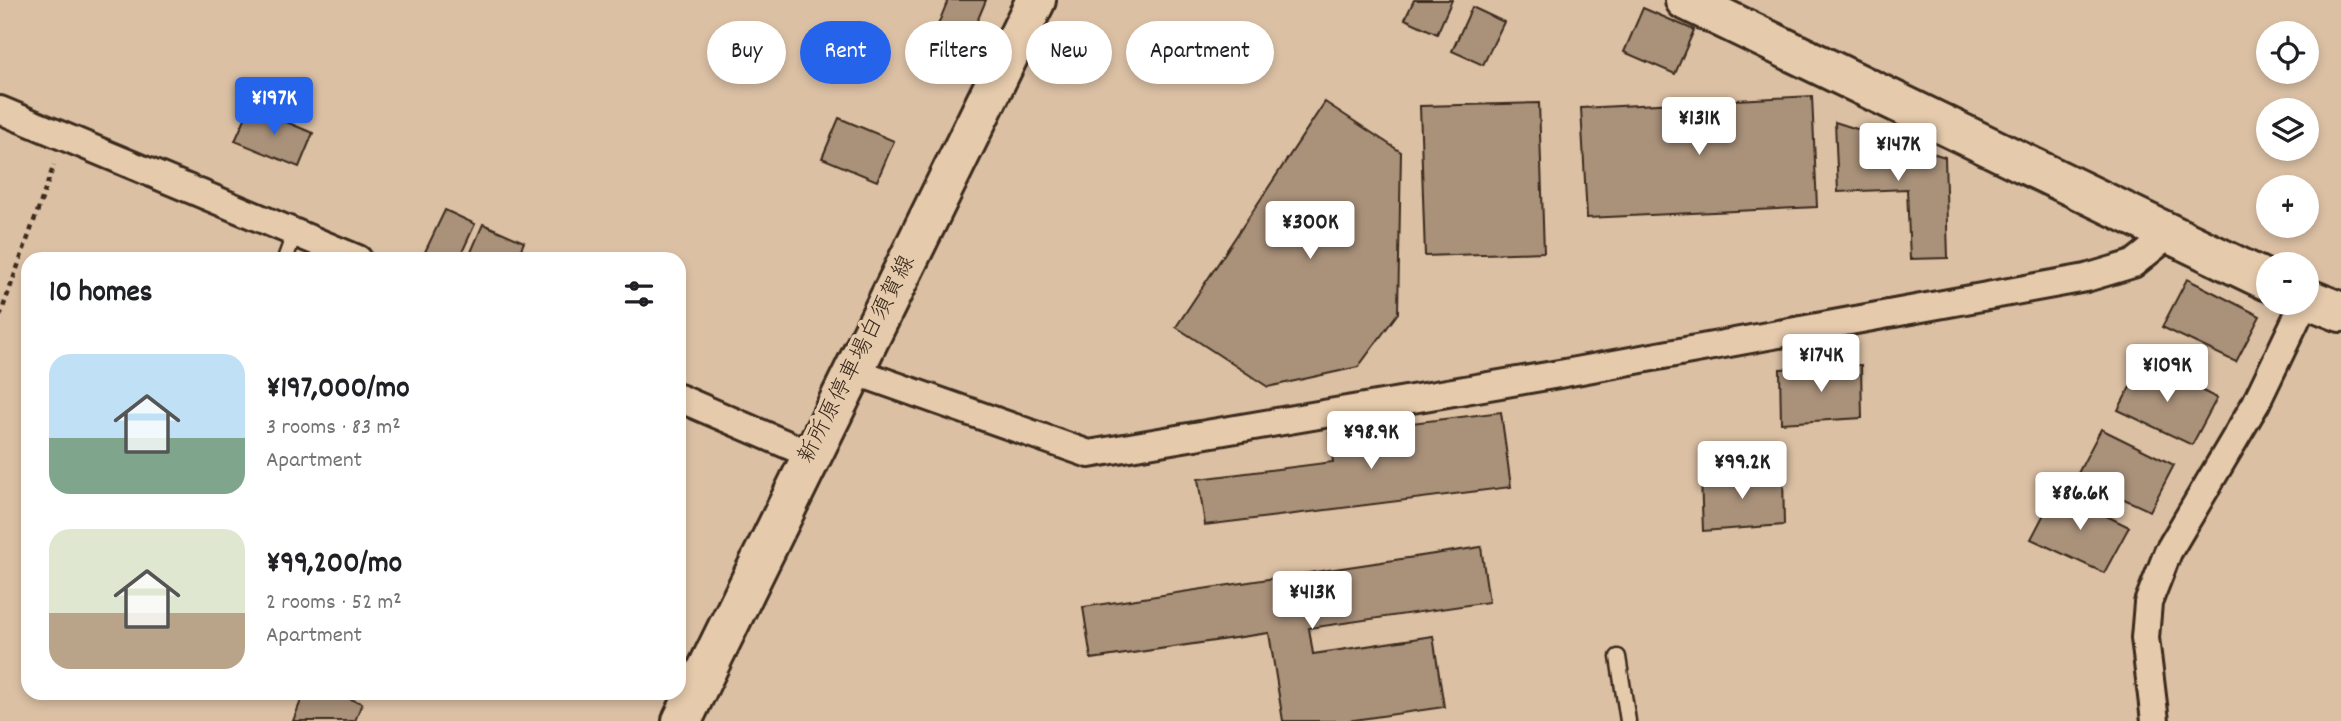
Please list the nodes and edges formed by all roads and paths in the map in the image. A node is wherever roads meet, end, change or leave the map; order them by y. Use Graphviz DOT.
graph roads {
  1 [pos="1036,0"];
  2 [pos="1685,0"];
  3 [pos="0,110"];
  4 [pos="64,136"];
  5 [pos="295,232"];
  6 [pos="2169,235"];
  7 [pos="23,252"];
  8 [pos="288,252"];
  9 [pos="342,252"];
  10 [pos="21,257"];
  11 [pos="2256,275"];
  12 [pos="2319,305"];
  13 [pos="2341,312"];
  14 [pos="2298,315"];
  15 [pos="0,316"];
  16 [pos="854,371"];
  17 [pos="686,401"];
  18 [pos="810,454"];
  19 [pos="1618,657"];
  20 [pos="682,721"];
  21 [pos="1628,721"];
  22 [pos="2155,721"];
  1 -- 16 [label="main road, 新所原停車場白須賀線"];
  2 -- 6 [label="main road"];
  3 -- 4 [label="street"];
  4 -- 5 [label="street"];
  4 -- 7 [label="path"];
  5 -- 8 [label="lane"];
  5 -- 9 [label="street"];
  6 -- 11 [label="main road"];
  6 -- 16 [label="street"];
  10 -- 15 [label="path"];
  12 -- 13 [label="main road"];
  14 -- 22 [label="street"];
  16 -- 18 [label="main road, 新所原停車場白須賀線"];
  17 -- 18 [label="street"];
  18 -- 20 [label="main road, 新所原停車場白須賀線"];
  19 -- 21 [label="lane"];
}
